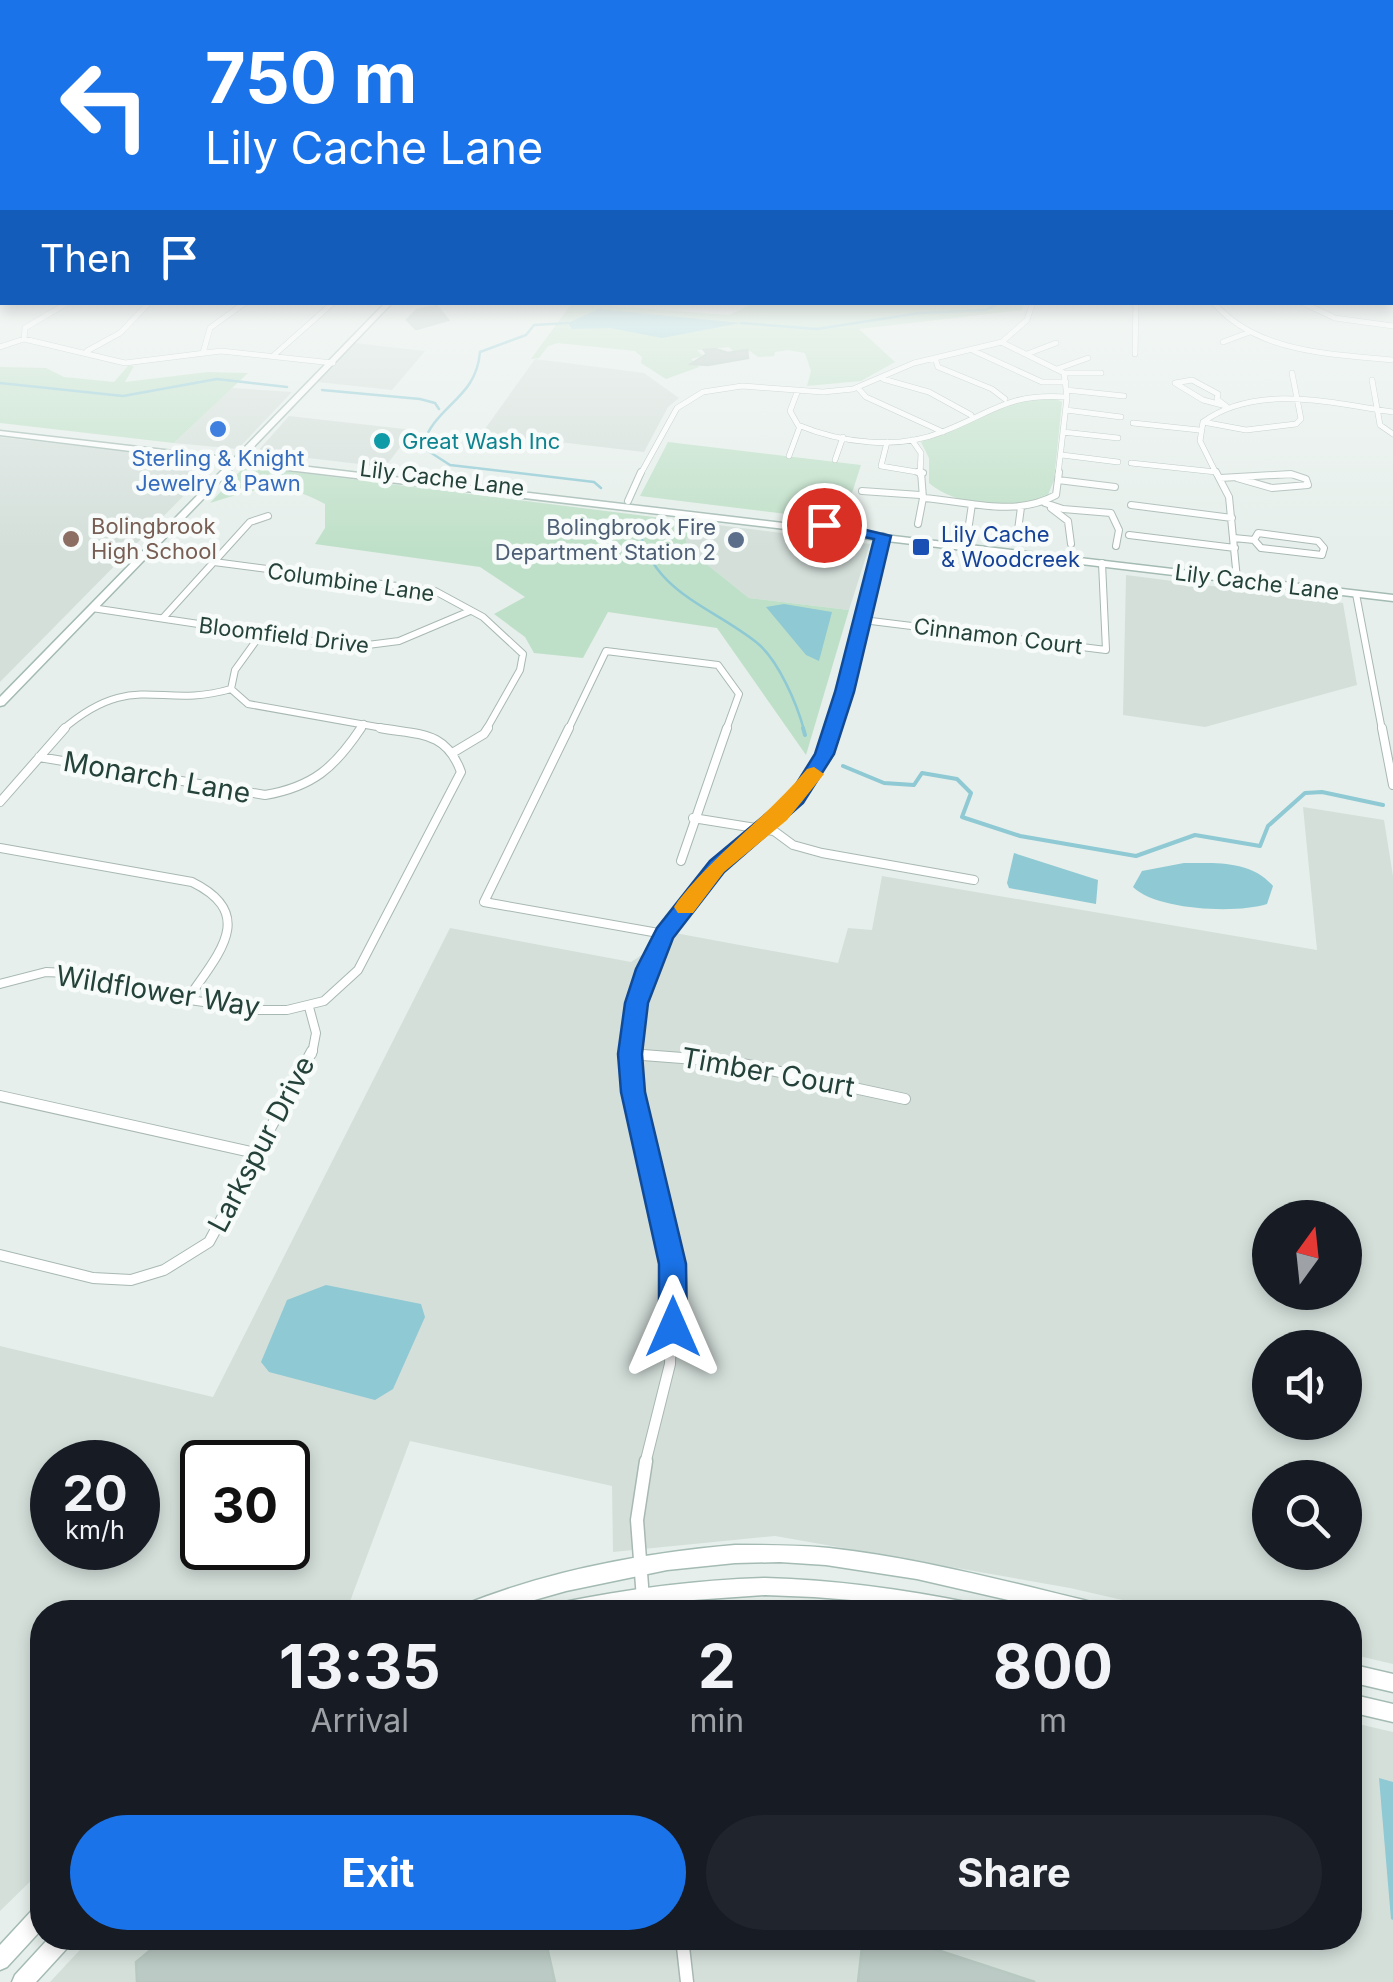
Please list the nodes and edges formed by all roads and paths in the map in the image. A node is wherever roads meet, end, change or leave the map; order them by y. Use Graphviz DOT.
graph roads {
  1 [pos="331,364"];
  2 [pos="912,364"];
  3 [pos="937,364"];
  4 [pos="1004,364"];
  5 [pos="1048,364"];
  6 [pos="1074,364"];
  7 [pos="1060,371"];
  8 [pos="1101,373"];
  9 [pos="1292,373"];
  10 [pos="883,379"];
  11 [pos="1182,380"];
  12 [pos="1372,380"];
  13 [pos="858,388"];
  14 [pos="798,390"];
  15 [pos="1066,390"];
  16 [pos="1124,396"];
  17 [pos="1005,400"];
  18 [pos="1297,402"];
  19 [pos="1226,406"];
  20 [pos="1066,410"];
  21 [pos="1378,410"];
  22 [pos="1393,412"];
  23 [pos="971,416"];
  24 [pos="1121,417"];
  25 [pos="1203,422"];
  26 [pos="1133,424"];
  27 [pos="0,425"];
  28 [pos="799,426"];
  29 [pos="789,428"];
  30 [pos="1199,430"];
  31 [pos="943,432"];
  32 [pos="1063,432"];
  33 [pos="0,433"];
  34 [pos="1393,434"];
  35 [pos="844,437"];
  36 [pos="1118,438"];
  37 [pos="912,440"];
  38 [pos="887,442"];
  39 [pos="1062,455"];
  40 [pos="239,456"];
  41 [pos="788,456"];
  42 [pos="835,460"];
  43 [pos="1118,462"];
  44 [pos="1130,463"];
  45 [pos="922,473"];
  46 [pos="1218,475"];
  47 [pos="1237,478"];
  48 [pos="1058,480"];
  49 [pos="1115,486"];
  50 [pos="862,491"];
  51 [pos="922,496"];
  52 [pos="1046,503"];
  53 [pos="626,504"];
  54 [pos="972,504"];
  55 [pos="1131,505"];
  56 [pos="1020,507"];
  57 [pos="1112,513"];
  58 [pos="268,516"];
  59 [pos="1232,518"];
  60 [pos="918,524"];
  61 [pos="968,531"];
  62 [pos="1129,535"];
  63 [pos="883,536"];
  64 [pos="1017,538"];
  65 [pos="1234,538"];
  66 [pos="1254,540"];
  67 [pos="1071,544"];
  68 [pos="1116,546"];
  69 [pos="1235,548"];
  70 [pos="214,562"];
  71 [pos="1102,563"];
  72 [pos="1237,580"];
  73 [pos="1356,594"];
  74 [pos="1393,598"];
  75 [pos="92,608"];
  76 [pos="470,611"];
  77 [pos="163,618"];
  78 [pos="863,620"];
  79 [pos="261,634"];
  80 [pos="230,688"];
  81 [pos="0,703"];
  82 [pos="364,724"];
  83 [pos="454,752"];
  84 [pos="39,756"];
  85 [pos="1393,785"];
  86 [pos="0,802"];
  87 [pos="693,818"];
  88 [pos="762,831"];
  89 [pos="0,848"];
  90 [pos="681,861"];
  91 [pos="974,880"];
  92 [pos="664,934"];
  93 [pos="0,984"];
  94 [pos="189,997"];
  95 [pos="309,1007"];
  96 [pos="630,1054"];
  97 [pos="0,1096"];
  98 [pos="905,1099"];
  99 [pos="260,1154"];
  100 [pos="0,1255"];
  101 [pos="639,1567"];
  102 [pos="505,1600"];
  103 [pos="643,1600"];
  104 [pos="659,1600"];
  105 [pos="900,1600"];
  106 [pos="1043,1600"];
  107 [pos="1362,1676"];
  108 [pos="1393,1683"];
  109 [pos="1362,1705"];
  110 [pos="1393,1713"];
  111 [pos="30,1927"];
  112 [pos="52,1950"];
  113 [pos="683,1950"];
  114 [pos="0,1960"];
  115 [pos="22,1982"];
  116 [pos="686,1982"];
  1 -- 40 [label="street"];
  2 -- 10 [label="street"];
  3 -- 17 [label="street"];
  4 -- 15 [label="street"];
  5 -- 7 [label="street"];
  6 -- 7 [label="street"];
  7 -- 8 [label="street"];
  7 -- 15 [label="street"];
  9 -- 18 [label="street"];
  10 -- 13 [label="street"];
  10 -- 23 [label="street"];
  11 -- 19 [label="street"];
  11 -- 19 [label="street"];
  12 -- 21 [label="street"];
  13 -- 14 [label="street"];
  13 -- 31 [label="street"];
  14 -- 28 [label="street"];
  14 -- 53 [label="street"];
  15 -- 16 [label="street"];
  15 -- 17 [label="street"];
  15 -- 20 [label="street"];
  17 -- 23 [label="street"];
  18 -- 19 [label="street"];
  18 -- 21 [label="street"];
  18 -- 25 [label="street"];
  19 -- 25 [label="street"];
  20 -- 24 [label="street"];
  20 -- 32 [label="street"];
  21 -- 22 [label="street"];
  21 -- 34 [label="street"];
  23 -- 31 [label="street"];
  25 -- 30 [label="street"];
  26 -- 30 [label="street"];
  27 -- 40 [label="street, Lily Cache Lane"];
  28 -- 29 [label="street"];
  28 -- 35 [label="street"];
  28 -- 41 [label="street"];
  30 -- 46 [label="street"];
  31 -- 37 [label="street"];
  32 -- 36 [label="street"];
  32 -- 39 [label="street"];
  33 -- 40 [label="street, Lily Cache Lane"];
  35 -- 38 [label="street"];
  35 -- 42 [label="street"];
  37 -- 38 [label="street"];
  37 -- 45 [label="street"];
  38 -- 45 [label="street"];
  39 -- 43 [label="street"];
  39 -- 48 [label="street"];
  40 -- 53 [label="street, Lily Cache Lane"];
  40 -- 75 [label="street"];
  44 -- 46 [label="street"];
  45 -- 51 [label="street"];
  46 -- 47 [label="street"];
  46 -- 59 [label="street"];
  47 -- 47 [label="street"];
  48 -- 49 [label="street"];
  48 -- 52 [label="street"];
  50 -- 51 [label="street"];
  51 -- 54 [label="street"];
  51 -- 60 [label="street"];
  52 -- 56 [label="street"];
  52 -- 57 [label="street"];
  52 -- 67 [label="street"];
  53 -- 63 [label="street, Lily Cache Lane"];
  54 -- 56 [label="street"];
  54 -- 61 [label="street"];
  55 -- 59 [label="street"];
  56 -- 64 [label="street"];
  57 -- 68 [label="street"];
  58 -- 70 [label="street"];
  59 -- 65 [label="street"];
  62 -- 69 [label="street"];
  63 -- 71 [label="street, Lily Cache Lane"];
  63 -- 78 [label="street"];
  65 -- 66 [label="street"];
  65 -- 69 [label="street"];
  66 -- 66 [label="street"];
  69 -- 72 [label="street"];
  70 -- 76 [label="street, Columbine Lane"];
  70 -- 77 [label="street"];
  71 -- 72 [label="street, Lily Cache Lane"];
  71 -- 78 [label="street, Cinnamon Court"];
  72 -- 73 [label="street, Lily Cache Lane"];
  73 -- 74 [label="street, Lily Cache Lane"];
  73 -- 85 [label="street"];
  75 -- 77 [label="street, Bloomfield Drive"];
  75 -- 81 [label="street"];
  76 -- 79 [label="street, Bloomfield Drive"];
  76 -- 83 [label="street, Columbine Lane"];
  77 -- 79 [label="street, Bloomfield Drive"];
  78 -- 88 [label="street"];
  79 -- 80 [label="street"];
  80 -- 82 [label="street"];
  80 -- 84 [label="street"];
  82 -- 83 [label="street"];
  82 -- 84 [label="street, Monarch Lane"];
  83 -- 95 [label="street"];
  84 -- 86 [label="street"];
  87 -- 88 [label="street"];
  87 -- 90 [label="street"];
  87 -- 92 [label="street"];
  88 -- 91 [label="street"];
  88 -- 92 [label="street"];
  89 -- 94 [label="street"];
  92 -- 96 [label="street"];
  93 -- 94 [label="street, Wildflower Way"];
  94 -- 95 [label="street, Wildflower Way"];
  95 -- 99 [label="street, Larkspur Drive"];
  96 -- 98 [label="street, Timber Court"];
  96 -- 101 [label="street"];
  97 -- 99 [label="street"];
  99 -- 100 [label="street, Larkspur Drive"];
  101 -- 102 [label="street"];
  101 -- 103 [label="street"];
  101 -- 106 [label="street"];
  104 -- 105 [label="street"];
  107 -- 108 [label="street"];
  109 -- 110 [label="street"];
  111 -- 114 [label="street"];
  112 -- 115 [label="street"];
  113 -- 116 [label="street"];
}
